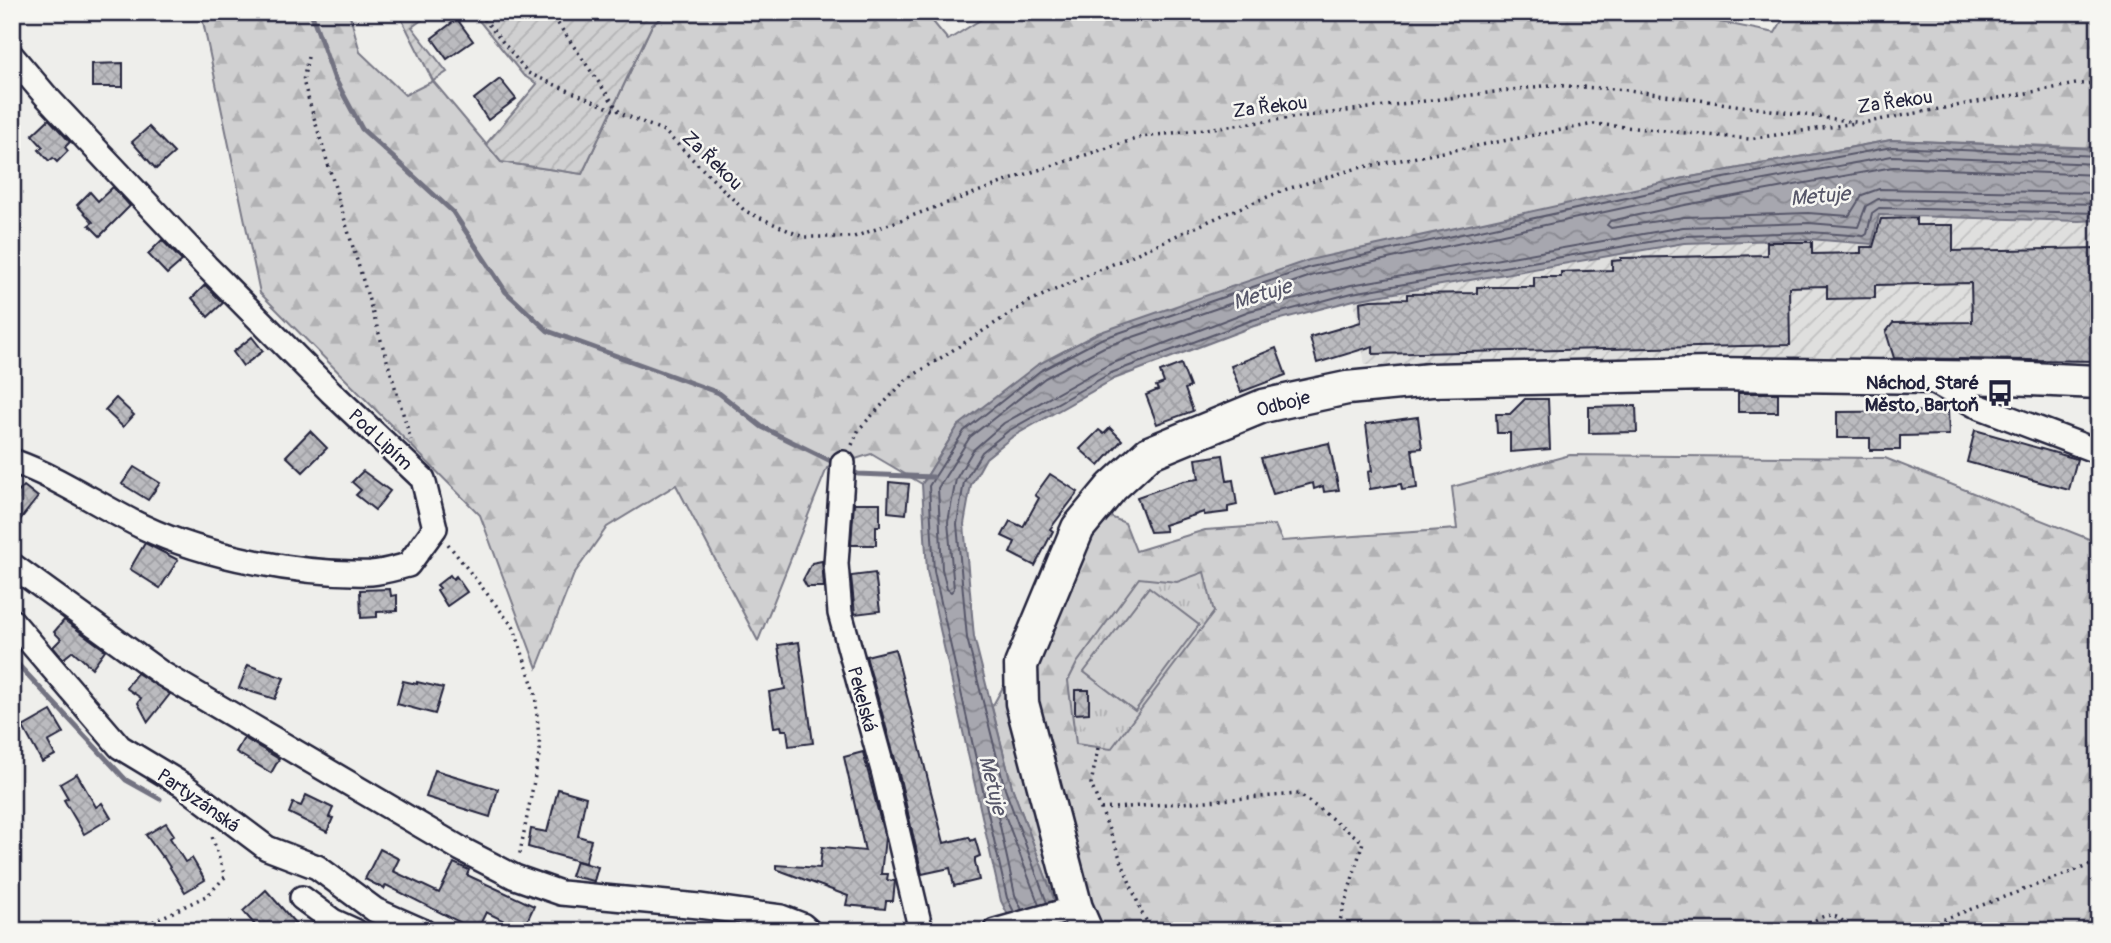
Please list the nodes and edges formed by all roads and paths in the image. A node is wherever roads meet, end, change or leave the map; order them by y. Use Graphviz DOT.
graph roads {
  1 [pos="550,12"];
  2 [pos="484,19"];
  3 [pos="12,56"];
  4 [pos="308,57"];
  5 [pos="2099,83"];
  6 [pos="620,113"];
  7 [pos="1862,123"];
  8 [pos="1926,377"];
  9 [pos="2099,382"];
  10 [pos="2099,452"];
  11 [pos="843,463"];
  12 [pos="12,464"];
  13 [pos="423,479"];
  14 [pos="435,528"];
  15 [pos="12,565"];
  16 [pos="12,621"];
  17 [pos="1098,748"];
  18 [pos="201,798"];
  19 [pos="1101,809"];
  20 [pos="2099,856"];
  21 [pos="515,877"];
  22 [pos="302,898"];
  23 [pos="1075,916"];
  24 [pos="134,931"];
  25 [pos="355,931"];
  26 [pos="423,931"];
  27 [pos="809,931"];
  28 [pos="921,931"];
  29 [pos="995,931"];
  30 [pos="1154,931"];
  31 [pos="1337,931"];
  32 [pos="1797,931"];
  33 [pos="1850,931"];
  34 [pos="1928,931"];
  1 -- 6 [label="path"];
  2 -- 6 [label="path, Za Řekou"];
  3 -- 13 [label="street, Pod Lipím"];
  4 -- 13 [label="path"];
  5 -- 7 [label="path, Za Řekou"];
  6 -- 7 [label="path, Za Řekou"];
  7 -- 11 [label="path"];
  8 -- 9 [label="street, Odboje"];
  8 -- 10 [label="street, Odboje"];
  8 -- 23 [label="street, Odboje"];
  11 -- 28 [label="street, Pekelská"];
  12 -- 14 [label="street"];
  13 -- 14 [label="street, Pod Lipím"];
  14 -- 21 [label="path"];
  15 -- 21 [label="street"];
  16 -- 18 [label="street, Partyzánská"];
  17 -- 19 [label="path"];
  18 -- 24 [label="path"];
  18 -- 26 [label="street, Partyzánská"];
  19 -- 30 [label="path"];
  19 -- 31 [label="path"];
  20 -- 34 [label="path"];
  21 -- 27 [label="street"];
  22 -- 25 [label="street"];
  23 -- 29 [label="street"];
  32 -- 33 [label="path"];
}
